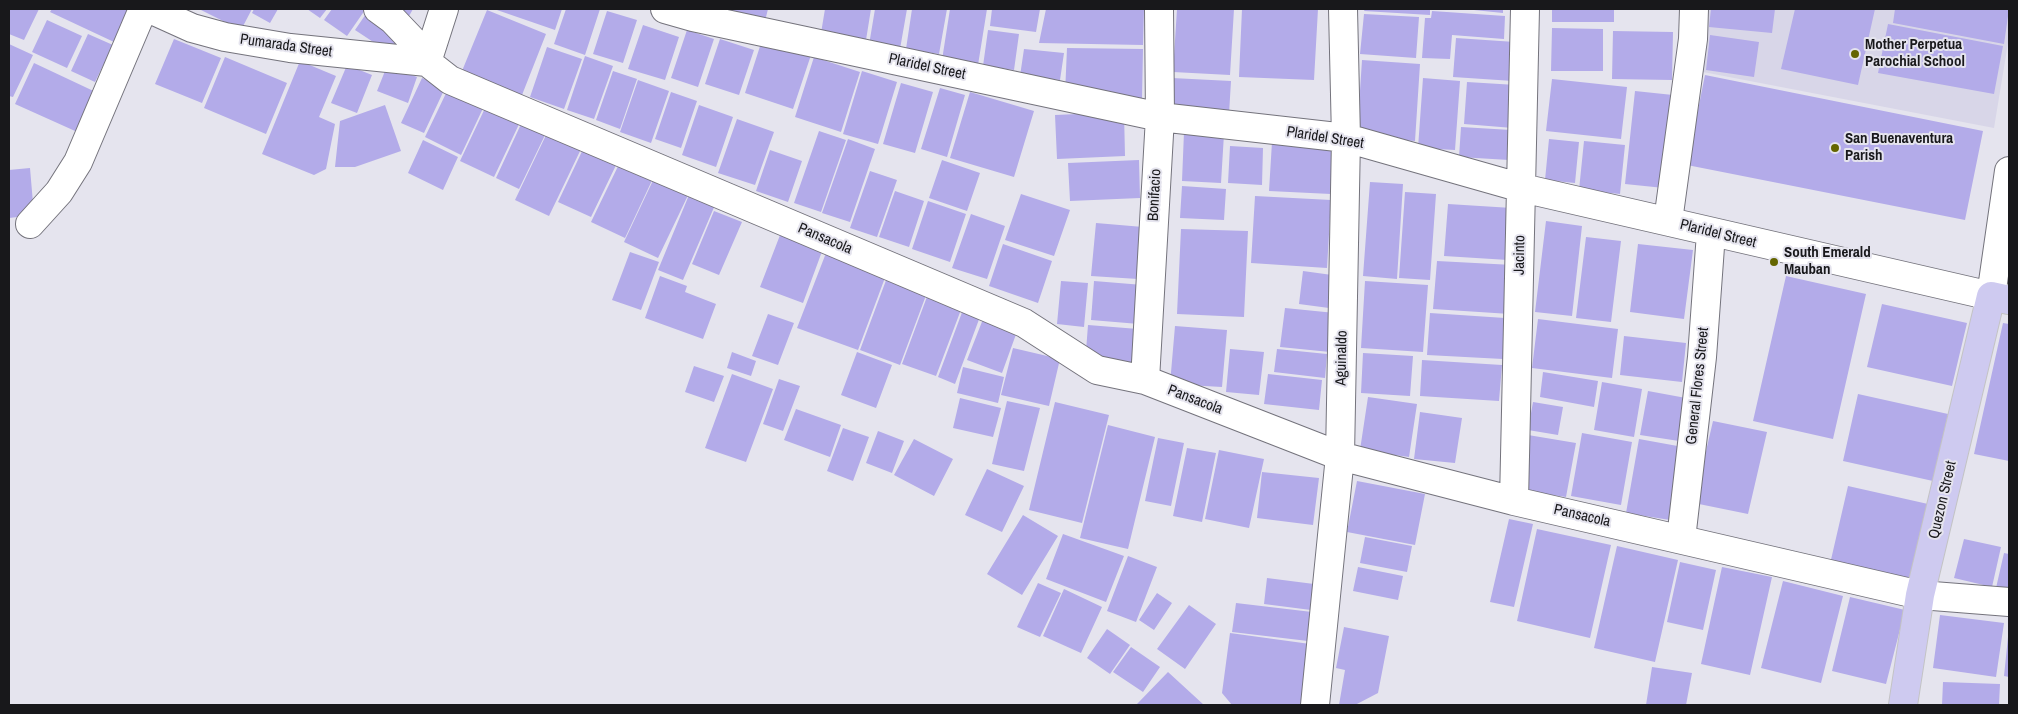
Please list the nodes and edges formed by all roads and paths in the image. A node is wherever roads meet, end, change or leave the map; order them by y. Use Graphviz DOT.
graph roads {
  1 [pos="143,9"];
  2 [pos="150,9"];
  3 [pos="378,9"];
  4 [pos="444,9"];
  5 [pos="665,9"];
  6 [pos="1159,9"];
  7 [pos="1343,9"];
  8 [pos="1525,9"];
  9 [pos="1694,9"];
  10 [pos="428,62"];
  11 [pos="1160,117"];
  12 [pos="1346,138"];
  13 [pos="2009,171"];
  14 [pos="1522,188"];
  15 [pos="1668,222"];
  16 [pos="30,224"];
  17 [pos="1711,233"];
  18 [pos="2000,298"];
  19 [pos="1145,380"];
  20 [pos="1340,456"];
  21 [pos="1514,501"];
  22 [pos="1680,539"];
  23 [pos="1920,595"];
  24 [pos="2009,602"];
  25 [pos="1315,705"];
  26 [pos="1903,705"];
  1 -- 16 [label="street"];
  2 -- 10 [label="street, Pumarada Street"];
  3 -- 10 [label="street, Pansacola"];
  4 -- 10 [label="street"];
  5 -- 11 [label="street, Plaridel Street"];
  6 -- 11 [label="street, Bonifacio"];
  7 -- 12 [label="street, Aguinaldo"];
  8 -- 14 [label="street, Jacinto"];
  9 -- 15 [label="street"];
  10 -- 19 [label="street, Pansacola"];
  11 -- 12 [label="street, Plaridel Street"];
  11 -- 19 [label="street, Bonifacio"];
  12 -- 14 [label="street, Plaridel Street"];
  12 -- 20 [label="street, Aguinaldo"];
  13 -- 18 [label="street"];
  14 -- 15 [label="street, Plaridel Street"];
  14 -- 21 [label="street, Jacinto"];
  15 -- 17 [label="street, Plaridel Street"];
  17 -- 18 [label="street, Plaridel Street"];
  17 -- 22 [label="street, General Flores Street"];
  18 -- 23 [label="main road, Quezon Street"];
  19 -- 20 [label="street, Pansacola"];
  20 -- 21 [label="street, Pansacola"];
  20 -- 25 [label="street, Aguinaldo"];
  21 -- 22 [label="street, Pansacola"];
  22 -- 23 [label="street, Pansacola"];
  23 -- 24 [label="street, Pansacola"];
  23 -- 26 [label="main road, Quezon Street"];
}
